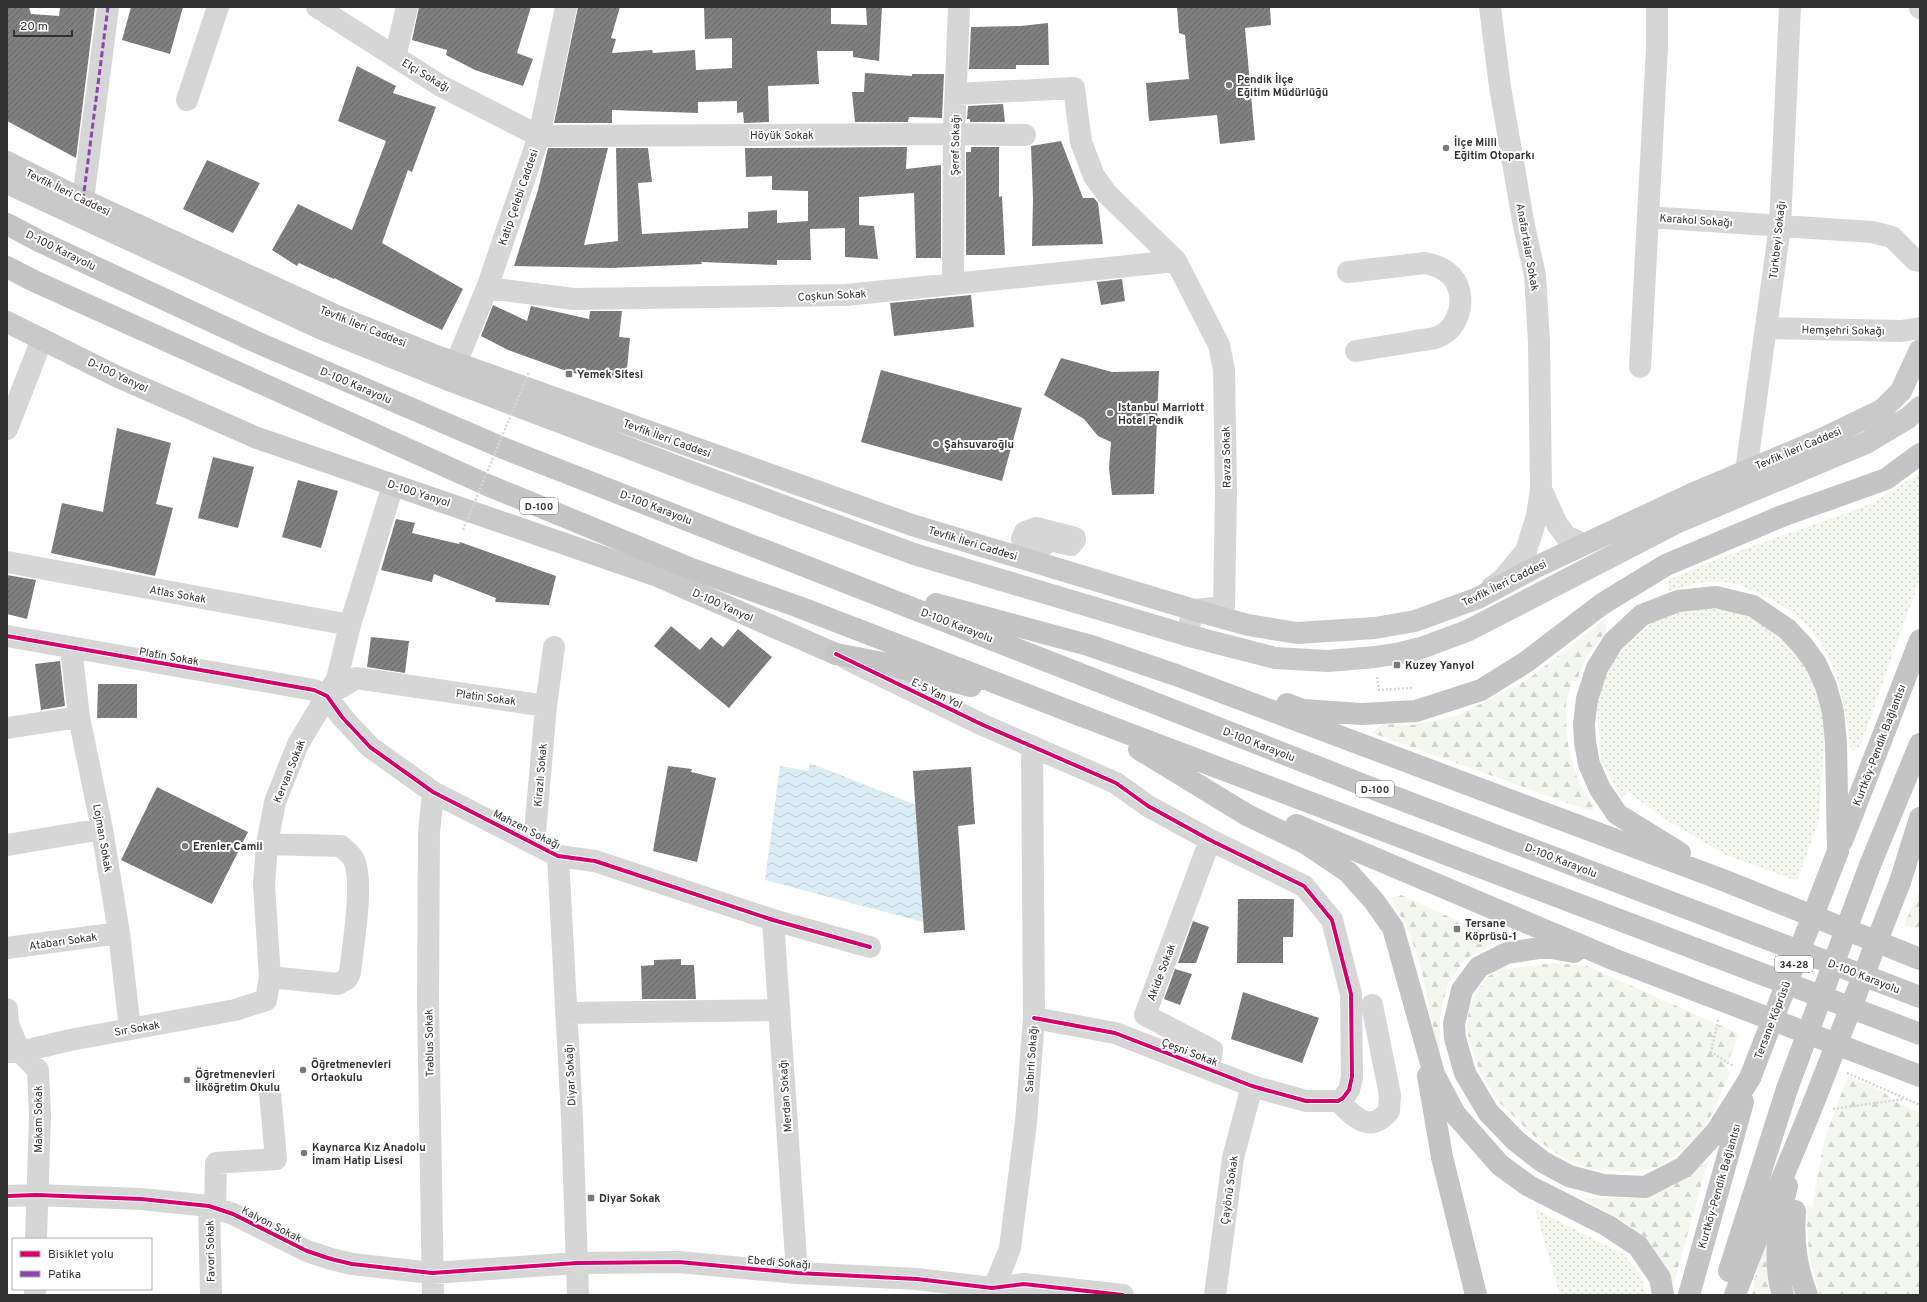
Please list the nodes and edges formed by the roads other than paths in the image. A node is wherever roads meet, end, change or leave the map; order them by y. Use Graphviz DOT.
graph roads {
  1 [pos="108,7"];
  2 [pos="218,7"];
  3 [pos="317,7"];
  4 [pos="407,7"];
  5 [pos="566,7"];
  6 [pos="959,7"];
  7 [pos="1490,7"];
  8 [pos="1657,7"];
  9 [pos="1790,7"];
  10 [pos="395,57"];
  11 [pos="956,94"];
  12 [pos="187,100"];
  13 [pos="954,134"];
  14 [pos="1025,135"];
  15 [pos="539,136"];
  16 [pos="7,162"];
  17 [pos="7,183"];
  18 [pos="82,200"];
  19 [pos="1648,217"];
  20 [pos="7,224"];
  21 [pos="1780,226"];
  22 [pos="1920,260"];
  23 [pos="1176,261"];
  24 [pos="7,267"];
  25 [pos="1348,272"];
  26 [pos="953,283"];
  27 [pos="487,288"];
  28 [pos="7,322"];
  29 [pos="1767,328"];
  30 [pos="1920,328"];
  31 [pos="42,339"];
  32 [pos="1920,350"];
  33 [pos="1356,351"];
  34 [pos="1640,367"];
  35 [pos="453,371"];
  36 [pos="1920,407"];
  37 [pos="7,429"];
  38 [pos="1920,454"];
  39 [pos="1746,471"];
  40 [pos="393,485"];
  41 [pos="1541,490"];
  42 [pos="1036,544"];
  43 [pos="1583,544"];
  44 [pos="7,562"];
  45 [pos="832,576"];
  46 [pos="1018,585"];
  47 [pos="1478,598"];
  48 [pos="1194,610"];
  49 [pos="350,625"];
  50 [pos="1186,635"];
  51 [pos="7,636"];
  52 [pos="1920,640"];
  53 [pos="554,647"];
  54 [pos="71,648"];
  55 [pos="836,654"];
  56 [pos="1176,675"];
  57 [pos="327,696"];
  58 [pos="546,706"];
  59 [pos="1082,716"];
  60 [pos="79,717"];
  61 [pos="7,728"];
  62 [pos="1920,744"];
  63 [pos="1032,746"];
  64 [pos="1193,781"];
  65 [pos="432,792"];
  66 [pos="1920,818"];
  67 [pos="102,829"];
  68 [pos="1210,840"];
  69 [pos="267,844"];
  70 [pos="534,844"];
  71 [pos="7,845"];
  72 [pos="1920,849"];
  73 [pos="1838,851"];
  74 [pos="558,856"];
  75 [pos="1723,880"];
  76 [pos="1900,882"];
  77 [pos="773,920"];
  78 [pos="119,933"];
  79 [pos="870,947"];
  80 [pos="7,948"];
  81 [pos="1920,959"];
  82 [pos="1612,960"];
  83 [pos="270,977"];
  84 [pos="1920,997"];
  85 [pos="266,1000"];
  86 [pos="1372,1005"];
  87 [pos="7,1009"];
  88 [pos="779,1010"];
  89 [pos="566,1013"];
  90 [pos="1034,1018"];
  91 [pos="130,1029"];
  92 [pos="1421,1034"];
  93 [pos="1920,1034"];
  94 [pos="13,1052"];
  95 [pos="1872,1058"];
  96 [pos="1209,1069"];
  97 [pos="1920,1076"];
  98 [pos="1750,1078"];
  99 [pos="1252,1086"];
  100 [pos="1920,1090"];
  101 [pos="270,1093"];
  102 [pos="1338,1101"];
  103 [pos="1798,1142"];
  104 [pos="37,1195"];
  105 [pos="7,1196"];
  106 [pos="212,1207"];
  107 [pos="36,1238"];
  108 [pos="577,1264"];
  109 [pos="432,1273"];
  110 [pos="797,1273"];
  111 [pos="992,1291"];
  112 [pos="211,1295"];
  113 [pos="433,1295"];
  114 [pos="578,1295"];
  115 [pos="1122,1295"];
  116 [pos="1215,1295"];
  117 [pos="1476,1295"];
  118 [pos="1663,1295"];
  119 [pos="1689,1295"];
  120 [pos="1723,1295"];
  121 [pos="1735,1295"];
  122 [pos="1783,1295"];
  123 [pos="1807,1295"];
  1 -- 18 [label="street"];
  2 -- 12 [label="street"];
  3 -- 10 [label="street, Elçi Sokağı"];
  4 -- 10 [label="street"];
  5 -- 15 [label="street, Katip Çelebi Caddesi"];
  6 -- 11 [label="street, Şeref Sokağı"];
  7 -- 41 [label="street, Anafartalar Sokak"];
  8 -- 19 [label="street, Karakol Sokağı"];
  9 -- 21 [label="street, Türkbeyi Sokağı"];
  10 -- 15 [label="street, Elçi Sokağı"];
  11 -- 13 [label="street, Şeref Sokağı"];
  11 -- 23 [label="street"];
  13 -- 14 [label="street, Höyük Sokak"];
  13 -- 15 [label="street, Höyük Sokak"];
  13 -- 26 [label="street, Şeref Sokağı"];
  15 -- 27 [label="street, Katip Çelebi Caddesi"];
  16 -- 18 [label="main road, Tevfik İleri Caddesi"];
  17 -- 35 [label="main road, Tevfik İleri Caddesi"];
  18 -- 35 [label="main road, Tevfik İleri Caddesi"];
  19 -- 21 [label="street, Karakol Sokağı"];
  19 -- 34 [label="street"];
  20 -- 45 [label="highway, D-100 Karayolu / D-100"];
  21 -- 22 [label="street, Karakol Sokağı"];
  21 -- 29 [label="street, Türkbeyi Sokağı"];
  23 -- 26 [label="street, Coşkun Sokak"];
  23 -- 48 [label="street, Ravza Sokak"];
  24 -- 59 [label="highway, D-100"];
  25 -- 33 [label="street"];
  26 -- 27 [label="street, Coşkun Sokak"];
  27 -- 35 [label="street, Katip Çelebi Caddesi"];
  28 -- 31 [label="main road, D-100 Yanyol"];
  29 -- 30 [label="street, Hemşehri Sokağı"];
  29 -- 39 [label="street, Türkbeyi Sokağı"];
  31 -- 37 [label="street"];
  31 -- 40 [label="main road, D-100 Yanyol"];
  32 -- 39 [label="main road, Tevfik İleri Caddesi"];
  35 -- 42 [label="main road, Tevfik İleri Caddesi"];
  35 -- 46 [label="main road, Tevfik İleri Caddesi"];
  36 -- 50 [label="main road, Tevfik İleri Caddesi"];
  38 -- 56 [label="highway"];
  39 -- 43 [label="main road, Tevfik İleri Caddesi"];
  40 -- 49 [label="street, Kervan Sokak"];
  40 -- 55 [label="main road, D-100 Yanyol"];
  41 -- 43 [label="street"];
  41 -- 47 [label="street"];
  42 -- 46 [label="main road"];
  42 -- 48 [label="main road, Tevfik İleri Caddesi"];
  43 -- 47 [label="main road, Tevfik İleri Caddesi"];
  44 -- 49 [label="street, Atlas Sokak"];
  45 -- 56 [label="highway"];
  45 -- 84 [label="highway, D-100 Karayolu / D-100"];
  46 -- 50 [label="main road, Tevfik İleri Caddesi"];
  47 -- 48 [label="main road, Tevfik İleri Caddesi"];
  48 -- 50 [label="street"];
  49 -- 57 [label="street, Kervan Sokak"];
  51 -- 54 [label="street, Platin Sokak"];
  52 -- 73 [label="highway, Kurtköy-Pendik Bağlantısı / 34-28"];
  53 -- 58 [label="street, Kirazlı Sokak"];
  54 -- 57 [label="street, Platin Sokak"];
  54 -- 60 [label="street, Lojman Sokak"];
  55 -- 59 [label="highway"];
  55 -- 63 [label="street, E-5 Yan Yol"];
  56 -- 75 [label="highway"];
  57 -- 58 [label="street, Platin Sokak"];
  57 -- 65 [label="street, Mahzen Sokağı"];
  57 -- 69 [label="street, Kervan Sokak"];
  58 -- 70 [label="street, Kirazlı Sokak"];
  59 -- 64 [label="highway"];
  59 -- 93 [label="highway, D-100"];
  60 -- 61 [label="street"];
  60 -- 67 [label="street, Lojman Sokak"];
  62 -- 120 [label="highway, 34-28, bridge"];
  63 -- 68 [label="street, E-5 Yan Yol"];
  63 -- 90 [label="street, Sabırlı Sokağı"];
  64 -- 82 [label="highway"];
  64 -- 92 [label="highway"];
  65 -- 70 [label="street, Mahzen Sokağı"];
  65 -- 109 [label="street, Trablus Sokak"];
  66 -- 76 [label="highway"];
  67 -- 71 [label="street"];
  67 -- 78 [label="street, Lojman Sokak"];
  68 -- 96 [label="street, Akide Sokak"];
  68 -- 102 [label="street, E-5 Yan Yol"];
  69 -- 83 [label="street, Kervan Sokak"];
  69 -- 83 [label="street"];
  70 -- 74 [label="street, Mahzen Sokağı"];
  72 -- 76 [label="highway"];
  73 -- 75 [label="highway"];
  73 -- 98 [label="highway, Tersane Köprüsü / 34-28, bridge"];
  74 -- 77 [label="street, Mahzen Sokağı"];
  74 -- 89 [label="street, Diyar Sokağı"];
  75 -- 81 [label="highway"];
  76 -- 103 [label="highway, bridge"];
  77 -- 79 [label="street, Mahzen Sokağı"];
  77 -- 88 [label="street, Merdan Sokağı"];
  78 -- 80 [label="street, Atabarı Sokak"];
  78 -- 91 [label="street, Lojman Sokak"];
  82 -- 95 [label="highway"];
  82 -- 98 [label="highway"];
  83 -- 85 [label="street, Kervan Sokak"];
  85 -- 91 [label="street, Sır Sokak"];
  86 -- 102 [label="street"];
  87 -- 94 [label="street, Makam Sokak"];
  88 -- 89 [label="street"];
  88 -- 110 [label="street, Merdan Sokağı"];
  89 -- 108 [label="street, Diyar Sokağı"];
  90 -- 96 [label="street, Çeşni Sokak"];
  90 -- 111 [label="street, Sabırlı Sokağı"];
  91 -- 94 [label="street, Sır Sokak"];
  92 -- 117 [label="highway"];
  92 -- 118 [label="highway"];
  94 -- 104 [label="street, Makam Sokak"];
  95 -- 97 [label="highway"];
  95 -- 100 [label="highway"];
  96 -- 99 [label="street, Çeşni Sokak"];
  98 -- 119 [label="highway, Kurtköy-Pendik Bağlantısı / 34-28"];
  99 -- 102 [label="street, Çeşni Sokak"];
  99 -- 116 [label="street, Çayönü Sokak"];
  101 -- 106 [label="street, Favori Sokak"];
  103 -- 121 [label="highway"];
  103 -- 122 [label="highway"];
  103 -- 123 [label="highway"];
  104 -- 105 [label="street, Kalyon Sokak"];
  104 -- 106 [label="street, Kalyon Sokak"];
  104 -- 107 [label="street, Makam Sokak"];
  106 -- 109 [label="street, Kalyon Sokak"];
  106 -- 112 [label="street, Favori Sokak"];
  108 -- 109 [label="street, Ebedi Sokağı"];
  108 -- 110 [label="street, Ebedi Sokağı"];
  108 -- 114 [label="street, Diyar Sokağı"];
  109 -- 113 [label="street, Trablus Sokak"];
  110 -- 111 [label="street, Ebedi Sokağı"];
  111 -- 115 [label="street, Ebedi Sokağı"];
}
